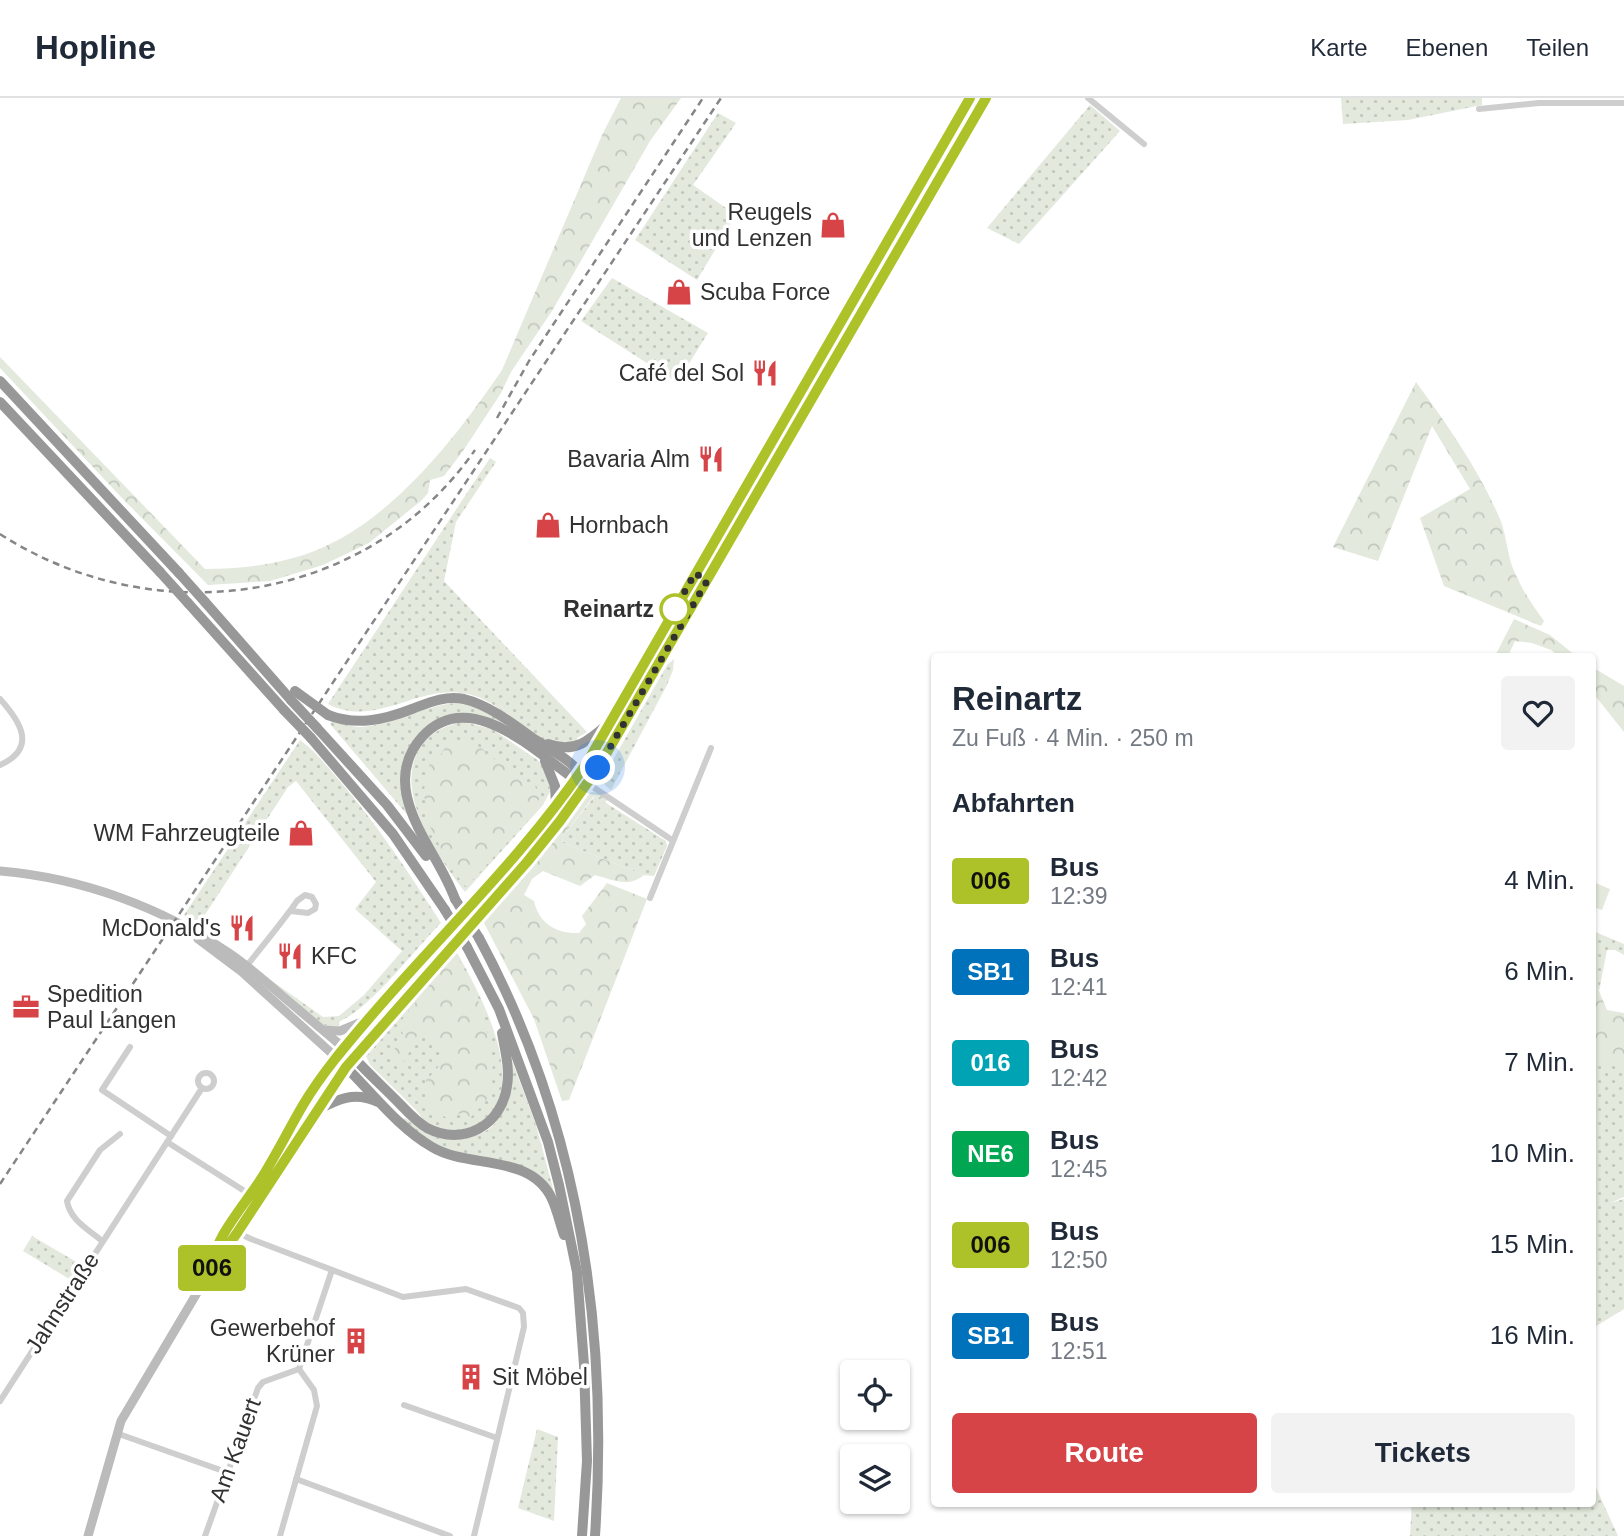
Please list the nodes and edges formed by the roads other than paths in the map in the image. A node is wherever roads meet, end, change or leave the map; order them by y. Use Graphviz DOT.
graph roads {
  1 [pos="970,98"];
  2 [pos="986,98"];
  3 [pos="1088,98"];
  4 [pos="1624,103"];
  5 [pos="1479,109"];
  6 [pos="1143,144"];
  7 [pos="0,381"];
  8 [pos="0,402"];
  9 [pos="695,573"];
  10 [pos="707,581"];
  11 [pos="293,695"];
  12 [pos="0,699"];
  13 [pos="609,723"];
  14 [pos="536,740"];
  15 [pos="711,748"];
  16 [pos="541,756"];
  17 [pos="0,765"];
  18 [pos="578,776"];
  19 [pos="587,783"];
  20 [pos="556,806"];
  21 [pos="672,839"];
  22 [pos="0,871"];
  23 [pos="650,898"];
  24 [pos="455,899"];
  25 [pos="290,911"];
  26 [pos="244,969"];
  27 [pos="499,1009"];
  28 [pos="371,1016"];
  29 [pos="322,1030"];
  30 [pos="130,1047"];
  31 [pos="344,1048"];
  32 [pos="337,1057"];
  33 [pos="353,1057"];
  34 [pos="346,1067"];
  35 [pos="202,1088"];
  36 [pos="384,1105"];
  37 [pos="315,1111"];
  38 [pos="120,1134"];
  39 [pos="169,1139"];
  40 [pos="254,1197"];
  41 [pos="233,1231"];
  42 [pos="102,1241"];
  43 [pos="332,1270"];
  44 [pos="577,1272"];
  45 [pos="299,1369"];
  46 [pos="0,1401"];
  47 [pos="404,1405"];
  48 [pos="116,1433"];
  49 [pos="497,1438"];
  50 [pos="226,1472"];
  51 [pos="296,1479"];
  52 [pos="88,1536"];
  53 [pos="205,1536"];
  54 [pos="280,1536"];
  55 [pos="450,1536"];
  56 [pos="474,1536"];
  57 [pos="582,1536"];
  58 [pos="595,1536"];
  1 -- 9 [label="main road"];
  2 -- 10 [label="main road"];
  3 -- 6 [label="street"];
  4 -- 5 [label="street"];
  7 -- 11 [label="highway, bridge"];
  8 -- 27 [label="highway, bridge"];
  9 -- 10 [label="street"];
  9 -- 13 [label="main road"];
  10 -- 19 [label="main road"];
  11 -- 14 [label="highway, bridge"];
  11 -- 24 [label="highway, bridge"];
  12 -- 17 [label="street"];
  13 -- 14 [label="highway"];
  13 -- 18 [label="main road"];
  14 -- 18 [label="highway"];
  15 -- 21 [label="street"];
  16 -- 18 [label="highway"];
  16 -- 20 [label="highway"];
  16 -- 24 [label="highway"];
  18 -- 19 [label="highway"];
  18 -- 20 [label="main road"];
  19 -- 21 [label="street"];
  19 -- 33 [label="main road"];
  20 -- 28 [label="main road"];
  21 -- 23 [label="street"];
  22 -- 26 [label="main road"];
  24 -- 58 [label="highway, bridge"];
  25 -- 26 [label="street"];
  26 -- 29 [label="main road"];
  26 -- 32 [label="main road"];
  27 -- 33 [label="highway"];
  27 -- 44 [label="highway"];
  28 -- 29 [label="main road"];
  28 -- 31 [label="main road"];
  29 -- 31 [label="main road"];
  30 -- 39 [label="street"];
  31 -- 32 [label="main road"];
  31 -- 33 [label="main road"];
  32 -- 34 [label="main road"];
  32 -- 40 [label="main road"];
  33 -- 34 [label="main road"];
  34 -- 36 [label="highway"];
  34 -- 37 [label="main road"];
  35 -- 39 [label="street, Jahnstraße"];
  36 -- 37 [label="highway"];
  36 -- 44 [label="highway"];
  37 -- 40 [label="main road"];
  38 -- 42 [label="street, Jahnstraße"];
  39 -- 40 [label="street"];
  39 -- 42 [label="street, Jahnstraße"];
  40 -- 41 [label="main road"];
  41 -- 43 [label="street"];
  41 -- 48 [label="main road"];
  42 -- 46 [label="street, Jahnstraße"];
  43 -- 45 [label="street"];
  43 -- 49 [label="street"];
  44 -- 57 [label="highway"];
  45 -- 50 [label="street, Am Kauert"];
  45 -- 51 [label="street"];
  47 -- 49 [label="street"];
  48 -- 50 [label="street"];
  48 -- 52 [label="main road"];
  49 -- 56 [label="street"];
  50 -- 53 [label="street, Am Kauert"];
  51 -- 54 [label="street"];
  51 -- 55 [label="street"];
}
